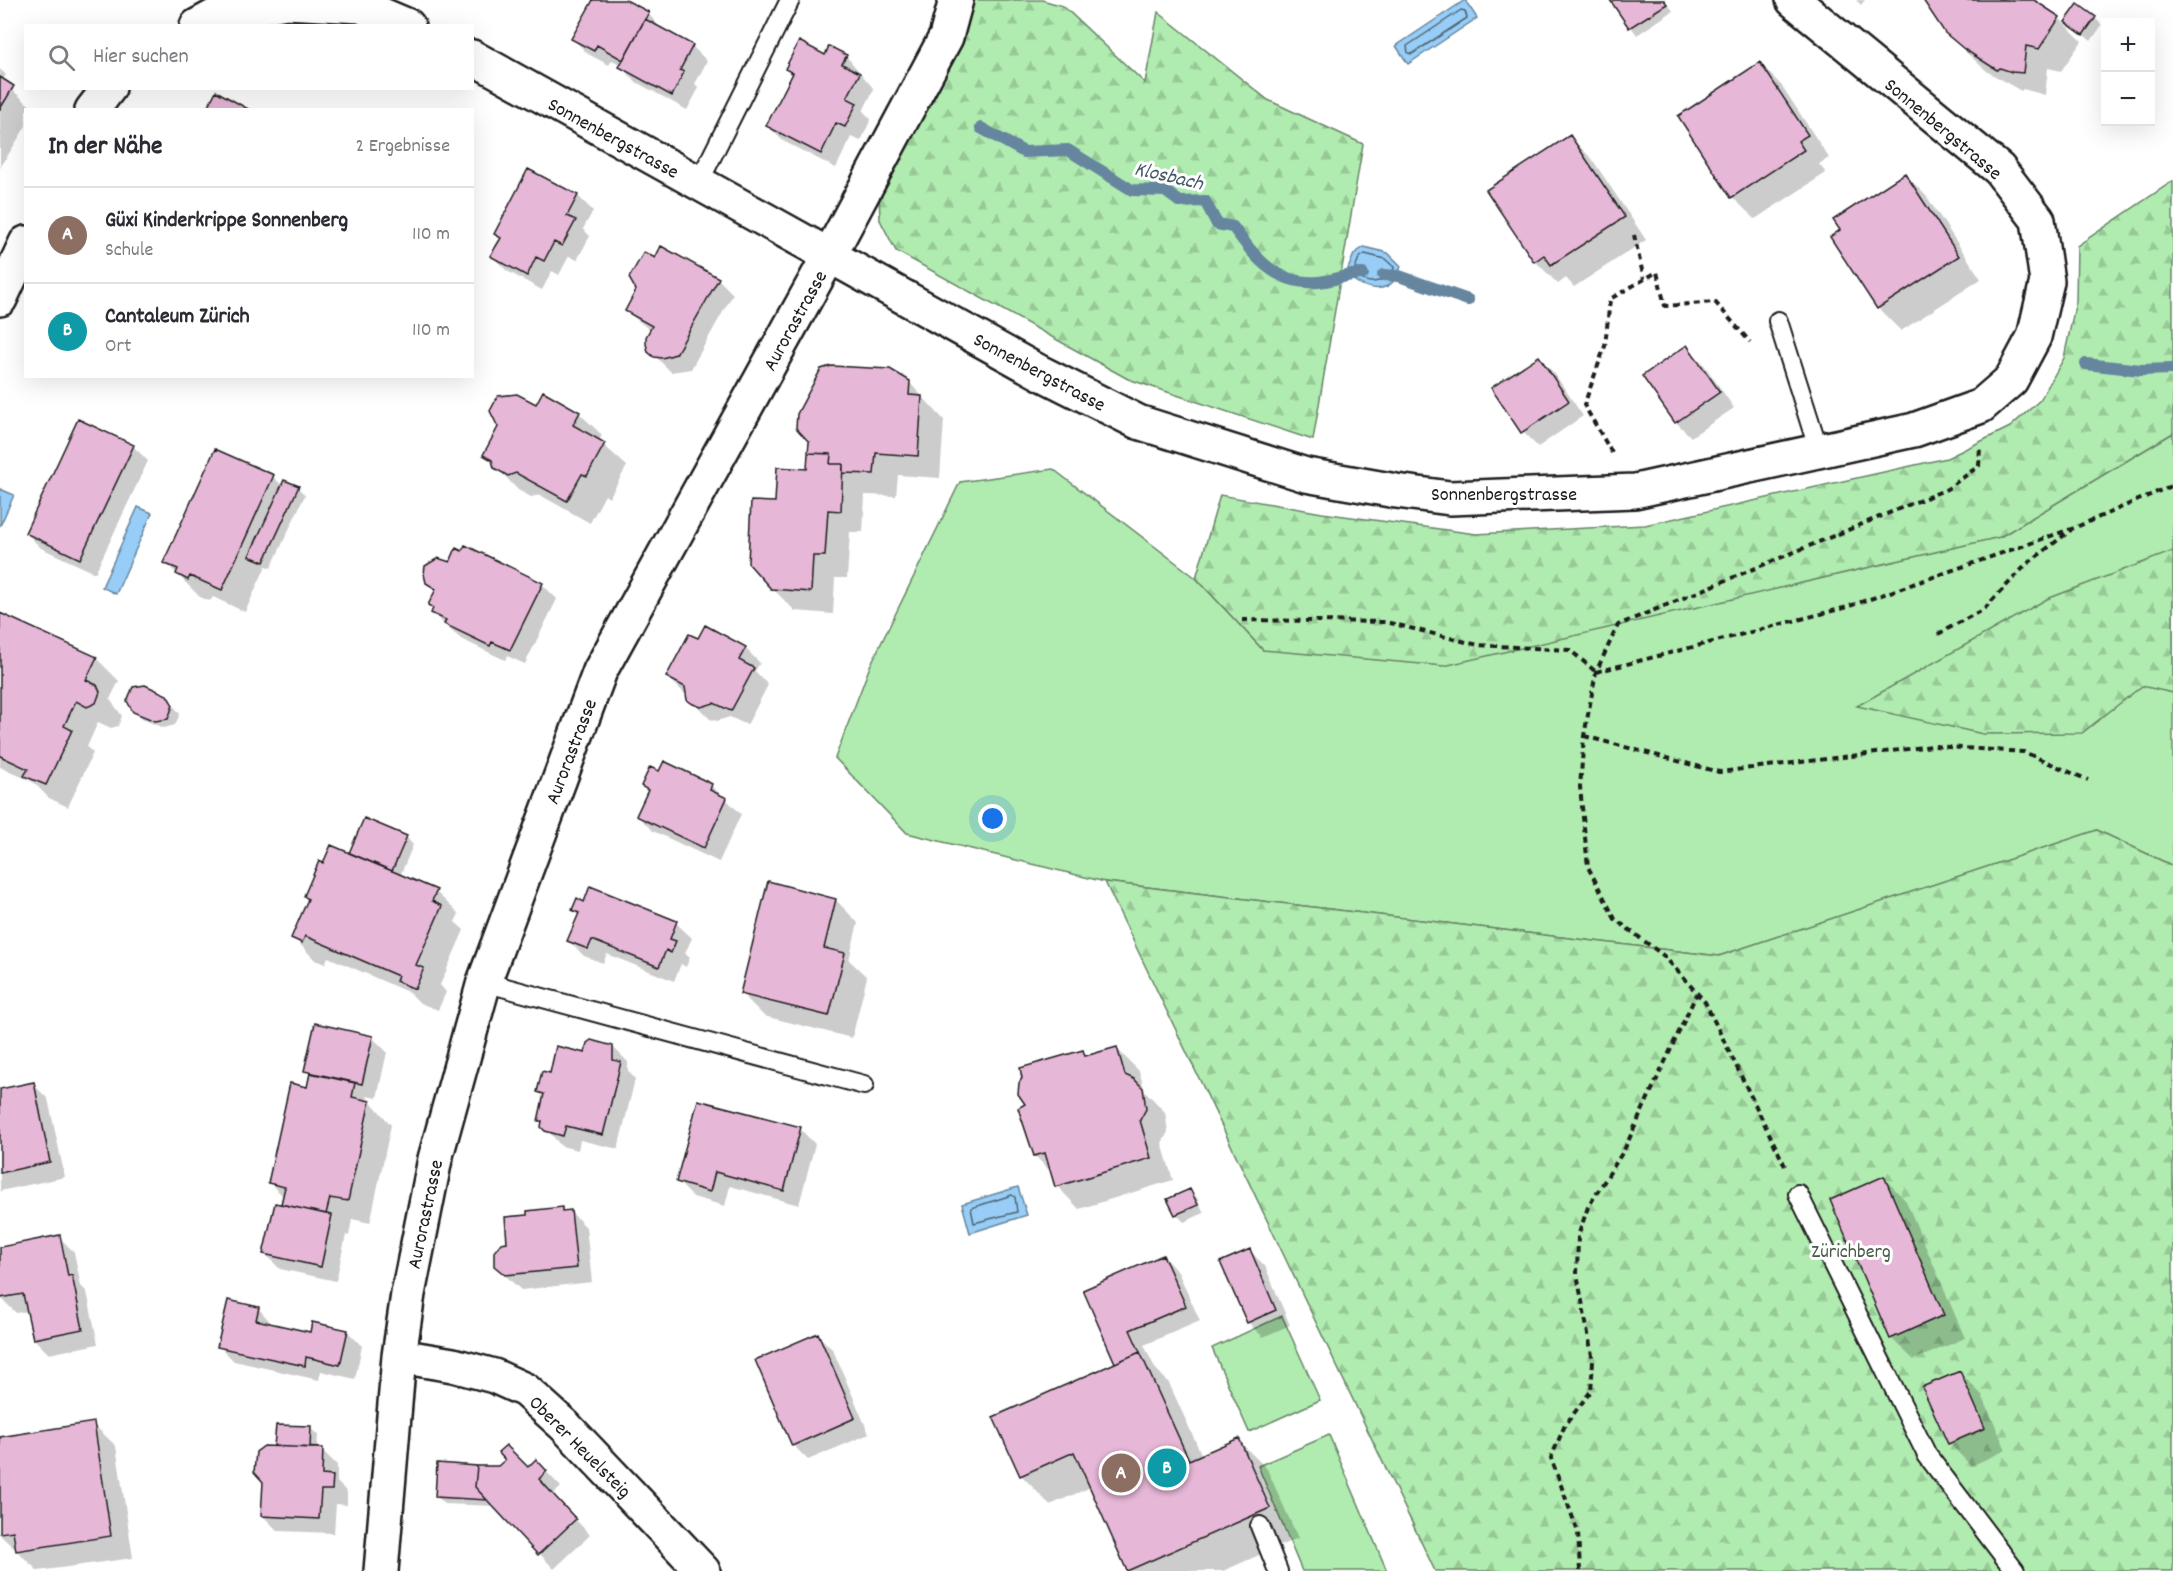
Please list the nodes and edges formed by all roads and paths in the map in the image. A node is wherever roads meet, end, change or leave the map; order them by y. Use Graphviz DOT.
graph roads {
  1 [pos="790,0"];
  2 [pos="956,0"];
  3 [pos="1792,0"];
  4 [pos="201,24"];
  5 [pos="403,24"];
  6 [pos="474,58"];
  7 [pos="107,90"];
  8 [pos="94,108"];
  9 [pos="698,184"];
  10 [pos="1634,235"];
  11 [pos="24,247"];
  12 [pos="829,256"];
  13 [pos="1644,279"];
  14 [pos="0,299"];
  15 [pos="1778,321"];
  16 [pos="1752,344"];
  17 [pos="1981,406"];
  18 [pos="1819,451"];
  19 [pos="2173,485"];
  20 [pos="1635,491"];
  21 [pos="2074,528"];
  22 [pos="1242,620"];
  23 [pos="1938,634"];
  24 [pos="1596,672"];
  25 [pos="1584,736"];
  26 [pos="2088,780"];
  27 [pos="484,982"];
  28 [pos="1696,993"];
  29 [pos="864,1085"];
  30 [pos="1798,1194"];
  31 [pos="399,1356"];
  32 [pos="1260,1526"];
  33 [pos="381,1571"];
  34 [pos="703,1571"];
  35 [pos="1278,1571"];
  36 [pos="1580,1571"];
  37 [pos="2015,1571"];
  1 -- 9 [label="lane"];
  2 -- 12 [label="street, Aurorastrasse"];
  3 -- 17 [label="street, Sonnenbergstrasse"];
  4 -- 5 [label="street"];
  6 -- 9 [label="street, Sonnenbergstrasse"];
  7 -- 8 [label="street"];
  9 -- 12 [label="street, Sonnenbergstrasse"];
  10 -- 13 [label="path"];
  11 -- 14 [label="street"];
  12 -- 20 [label="street, Sonnenbergstrasse"];
  12 -- 27 [label="street, Aurorastrasse"];
  13 -- 16 [label="path"];
  13 -- 20 [label="path"];
  15 -- 18 [label="lane"];
  17 -- 18 [label="street, Sonnenbergstrasse"];
  17 -- 24 [label="path"];
  18 -- 20 [label="street, Sonnenbergstrasse"];
  19 -- 21 [label="path"];
  21 -- 23 [label="path"];
  21 -- 24 [label="path"];
  22 -- 24 [label="path"];
  24 -- 25 [label="path"];
  25 -- 26 [label="path"];
  25 -- 28 [label="path"];
  27 -- 29 [label="lane"];
  27 -- 31 [label="street, Aurorastrasse"];
  28 -- 30 [label="path"];
  28 -- 36 [label="path"];
  30 -- 37 [label="lane"];
  31 -- 33 [label="street, Aurorastrasse"];
  31 -- 34 [label="street, Oberer Heuelsteig"];
  32 -- 35 [label="lane"];
}
